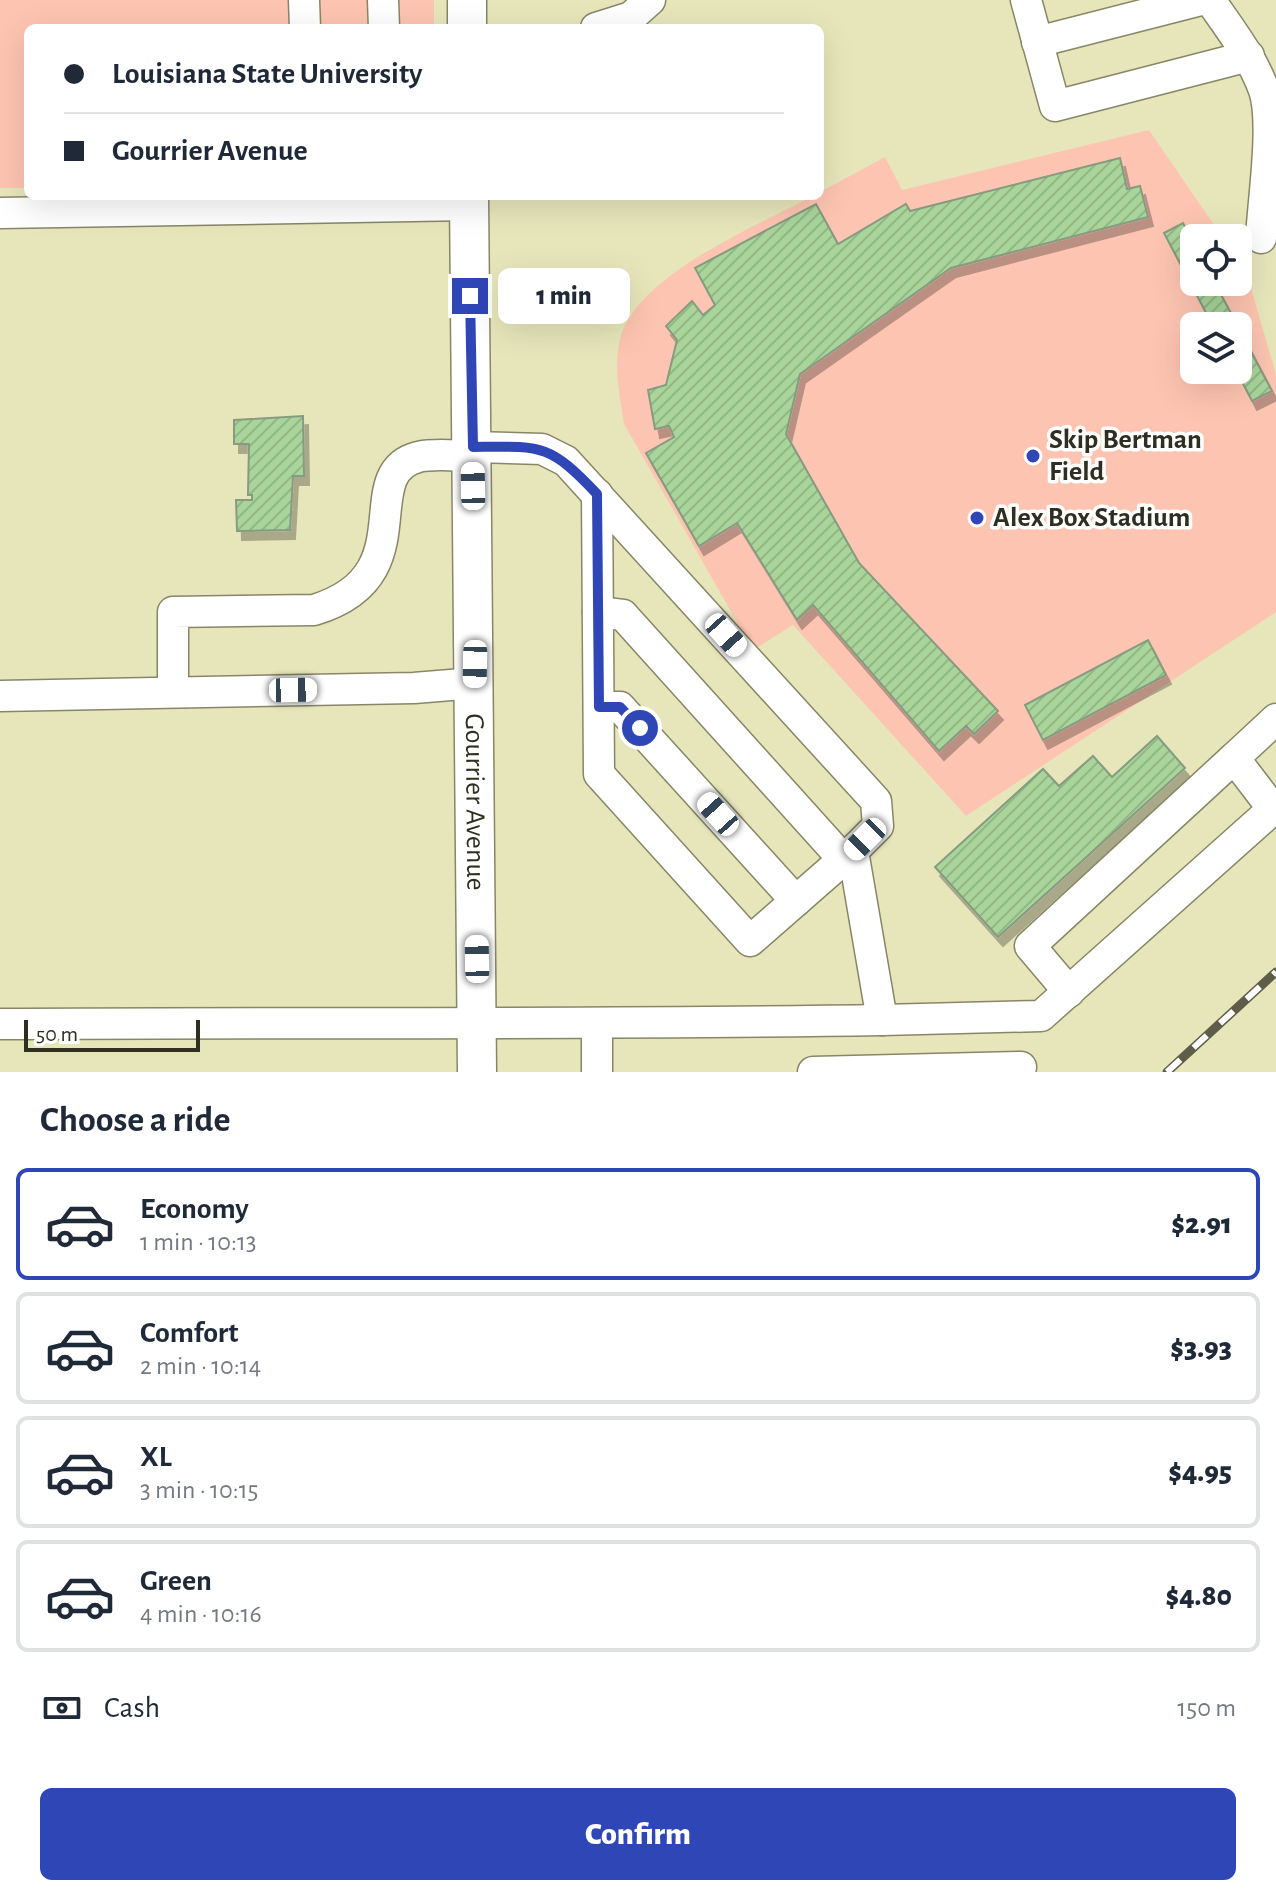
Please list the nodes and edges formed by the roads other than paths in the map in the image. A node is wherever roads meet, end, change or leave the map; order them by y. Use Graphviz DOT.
graph roads {
  1 [pos="304,0"];
  2 [pos="383,0"];
  3 [pos="467,0"];
  4 [pos="650,0"];
  5 [pos="1026,0"];
  6 [pos="1201,0"];
  7 [pos="1210,0"];
  8 [pos="305,24"];
  9 [pos="384,24"];
  10 [pos="467,24"];
  11 [pos="609,24"];
  12 [pos="1037,42"];
  13 [pos="1249,56"];
  14 [pos="469,201"];
  15 [pos="0,213"];
  16 [pos="1261,238"];
  17 [pos="473,452"];
  18 [pos="597,494"];
  19 [pos="598,612"];
  20 [pos="475,683"];
  21 [pos="173,692"];
  22 [pos="0,696"];
  23 [pos="599,707"];
  24 [pos="1276,719"];
  25 [pos="1234,758"];
  26 [pos="848,855"];
  27 [pos="796,901"];
  28 [pos="1069,992"];
  29 [pos="1024,1017"];
  30 [pos="882,1020"];
  31 [pos="478,1021"];
  32 [pos="0,1024"];
  33 [pos="597,1025"];
  34 [pos="1018,1069"];
  35 [pos="904,1071"];
  36 [pos="477,1072"];
  37 [pos="597,1072"];
  38 [pos="813,1072"];
  1 -- 8 [label="lane"];
  2 -- 9 [label="lane"];
  3 -- 10 [label="main road"];
  4 -- 11 [label="lane"];
  5 -- 12 [label="lane"];
  6 -- 12 [label="lane"];
  7 -- 13 [label="lane"];
  12 -- 13 [label="lane"];
  13 -- 16 [label="lane"];
  14 -- 15 [label="lane"];
  14 -- 17 [label="main road, Gourrier Avenue"];
  17 -- 18 [label="lane"];
  17 -- 20 [label="main road, Gourrier Avenue"];
  17 -- 21 [label="lane"];
  18 -- 19 [label="lane"];
  18 -- 26 [label="lane"];
  19 -- 23 [label="lane"];
  19 -- 26 [label="lane"];
  20 -- 21 [label="lane"];
  20 -- 31 [label="main road, Gourrier Avenue"];
  21 -- 22 [label="lane"];
  23 -- 27 [label="lane"];
  23 -- 27 [label="lane"];
  24 -- 25 [label="lane"];
  25 -- 28 [label="lane"];
  25 -- 28 [label="lane"];
  26 -- 27 [label="lane"];
  26 -- 30 [label="lane"];
  28 -- 29 [label="lane"];
  29 -- 30 [label="lane"];
  29 -- 34 [label="lane"];
  30 -- 33 [label="lane"];
  31 -- 32 [label="lane"];
  31 -- 33 [label="lane"];
  31 -- 36 [label="main road, Gourrier Avenue"];
  33 -- 37 [label="lane"];
  34 -- 35 [label="lane"];
  35 -- 38 [label="lane"];
}
